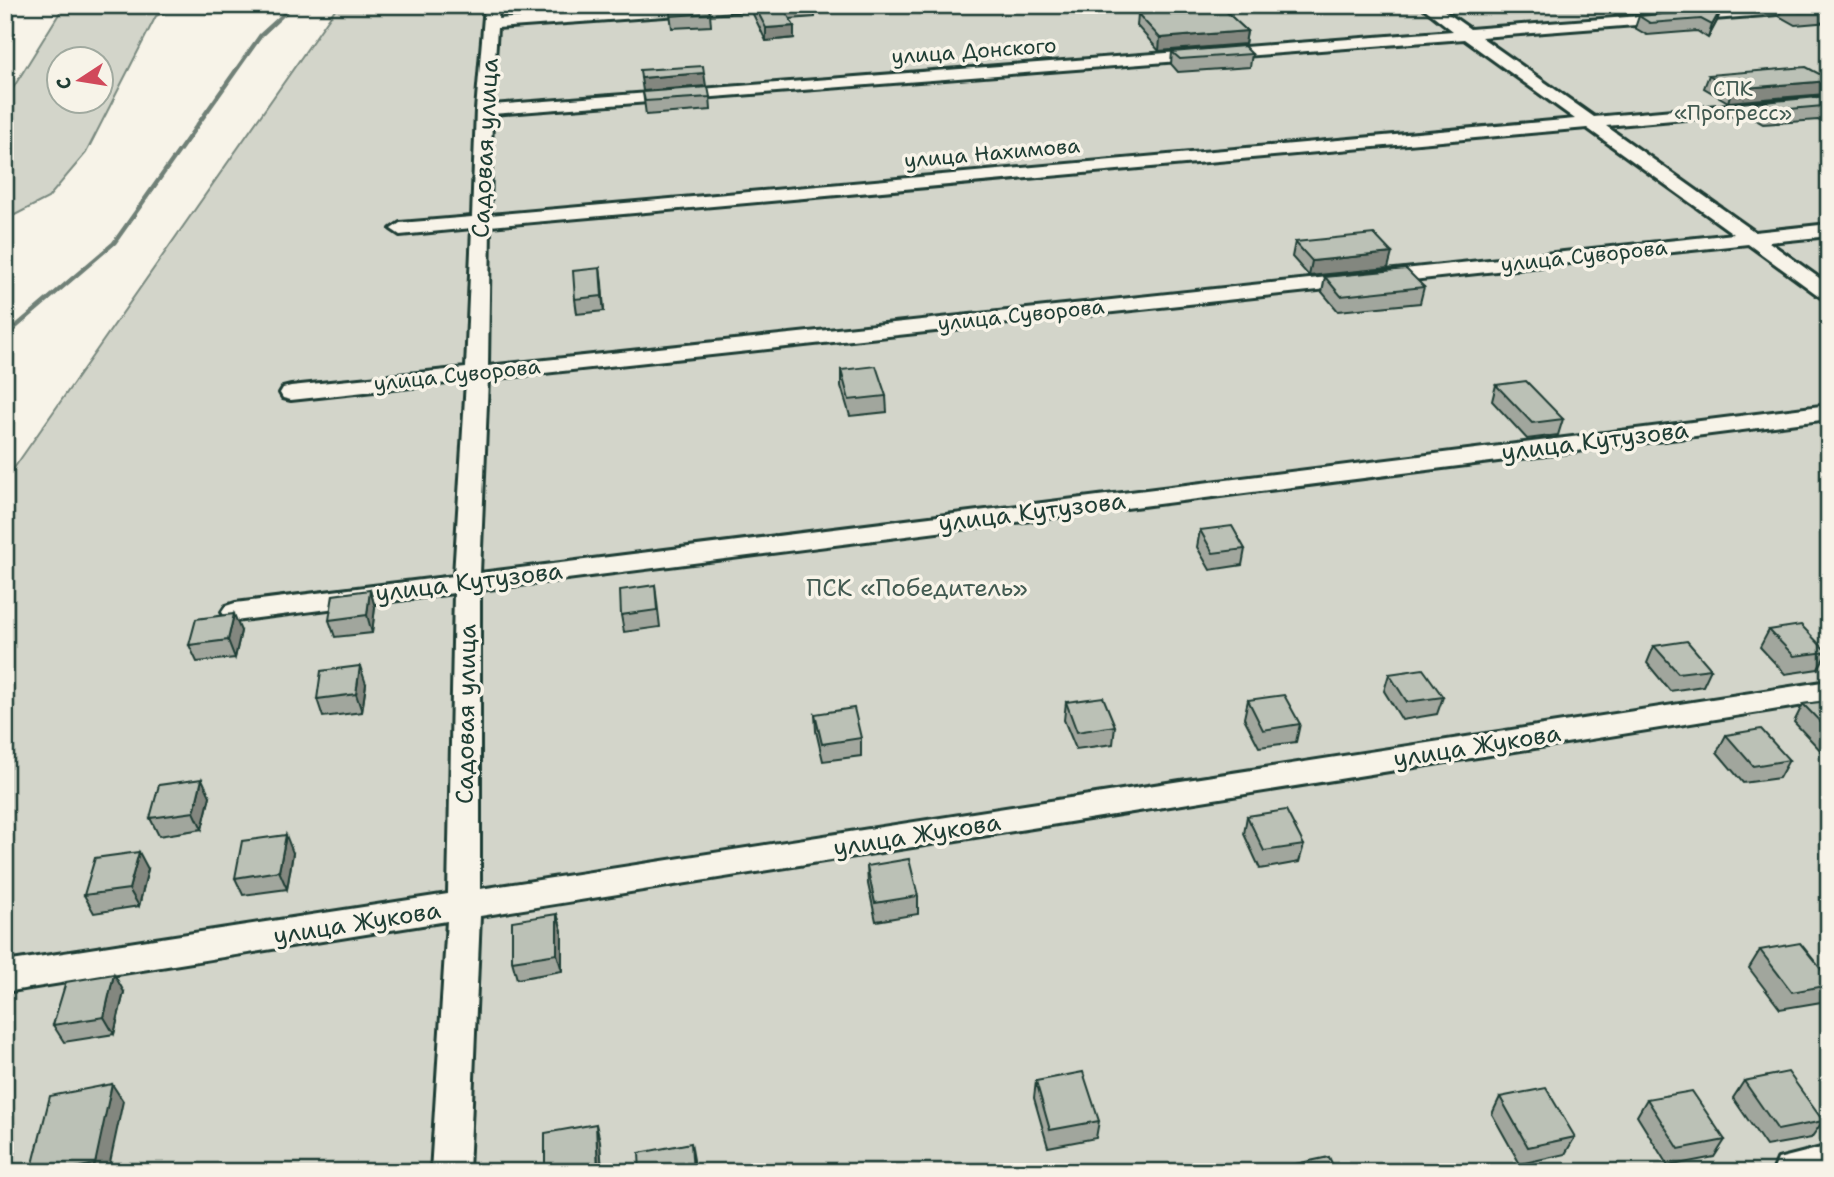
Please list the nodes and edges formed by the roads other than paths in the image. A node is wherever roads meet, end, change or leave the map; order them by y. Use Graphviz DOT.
graph roads {
  1 [pos="763,5"];
  2 [pos="1427,5"];
  3 [pos="1829,6"];
  4 [pos="492,15"];
  5 [pos="1466,34"];
  6 [pos="1829,101"];
  7 [pos="484,110"];
  8 [pos="1589,123"];
  9 [pos="481,221"];
  10 [pos="400,229"];
  11 [pos="1829,230"];
  12 [pos="1750,238"];
  13 [pos="1829,294"];
  14 [pos="477,373"];
  15 [pos="291,393"];
  16 [pos="1829,412"];
  17 [pos="467,582"];
  18 [pos="235,612"];
  19 [pos="1829,691"];
  20 [pos="464,907"];
  21 [pos="5,977"];
  22 [pos="1829,1164"];
  23 [pos="450,1172"];
  24 [pos="1792,1172"];
  1 -- 4 [label="street"];
  2 -- 5 [label="street"];
  3 -- 5 [label="street, улица Донского"];
  4 -- 7 [label="street, Садовая улица"];
  5 -- 7 [label="street, улица Донского"];
  5 -- 8 [label="street"];
  6 -- 8 [label="street, улица Нахимова"];
  7 -- 9 [label="street, Садовая улица"];
  8 -- 9 [label="street, улица Нахимова"];
  8 -- 12 [label="street"];
  9 -- 10 [label="street, улица Нахимова"];
  9 -- 14 [label="street, Садовая улица"];
  11 -- 12 [label="street, улица Суворова"];
  12 -- 13 [label="street"];
  12 -- 14 [label="street, улица Суворова"];
  14 -- 15 [label="street, улица Суворова"];
  14 -- 17 [label="street, Садовая улица"];
  16 -- 17 [label="street, улица Кутузова"];
  17 -- 18 [label="street, улица Кутузова"];
  17 -- 20 [label="street, Садовая улица"];
  19 -- 20 [label="street, улица Жукова"];
  20 -- 21 [label="street, улица Жукова"];
  20 -- 23 [label="street, Садовая улица"];
  22 -- 24 [label="street"];
}
